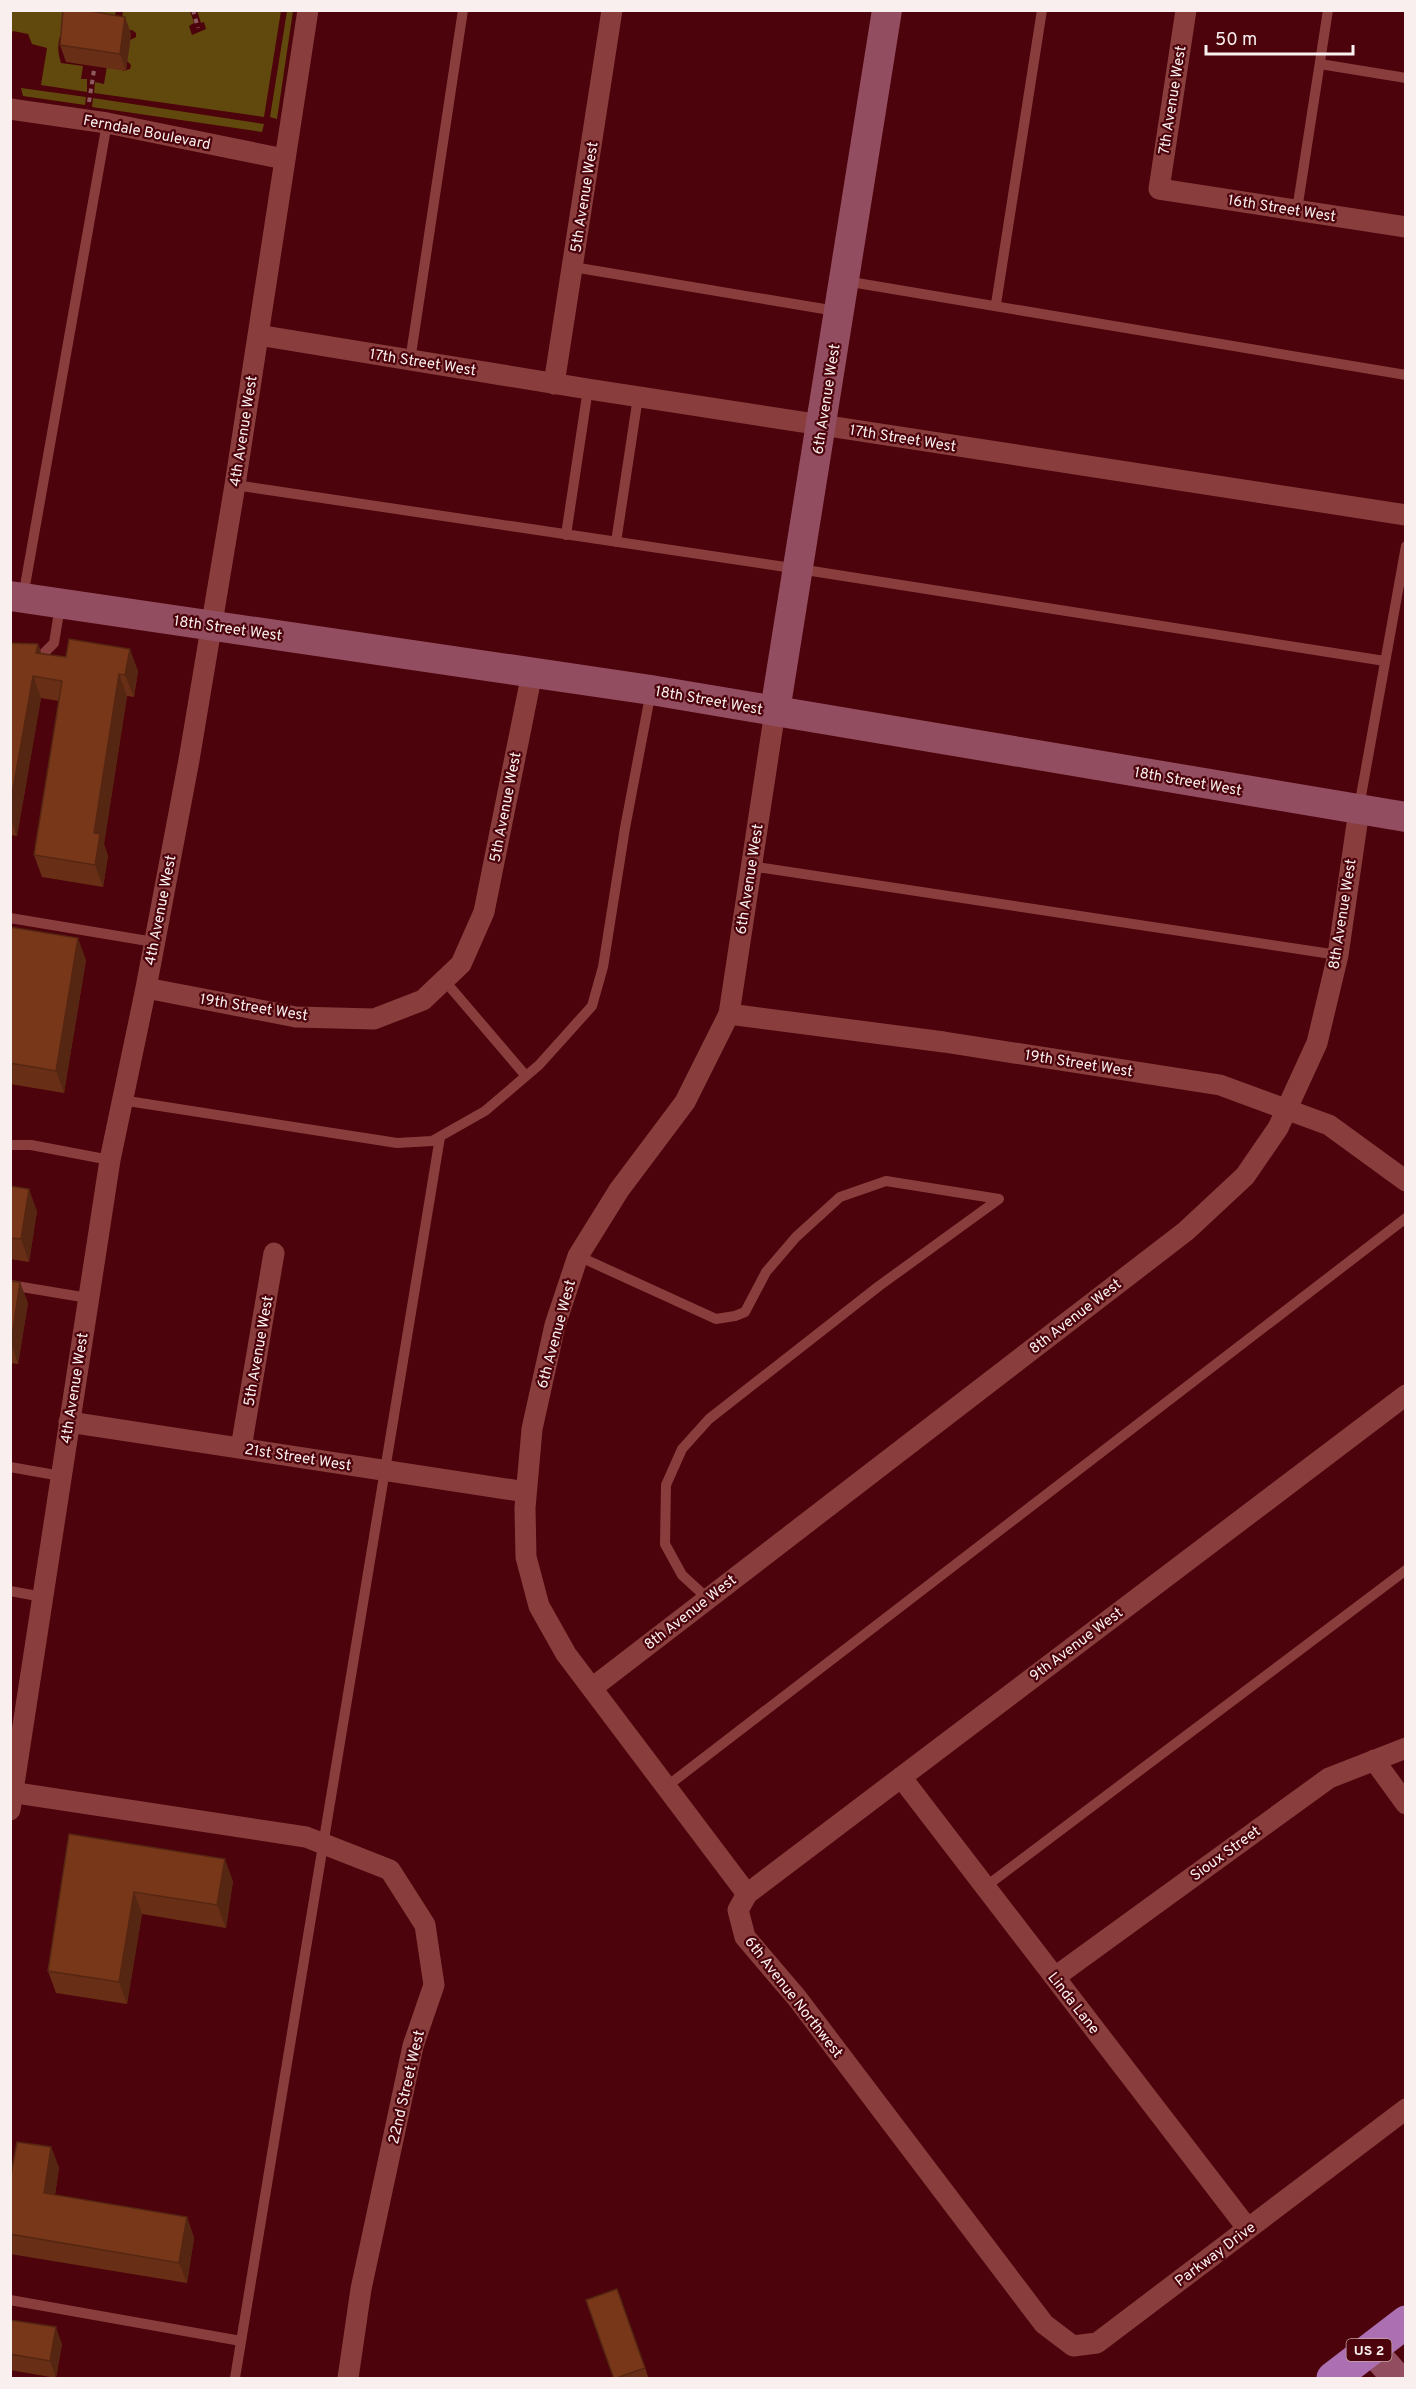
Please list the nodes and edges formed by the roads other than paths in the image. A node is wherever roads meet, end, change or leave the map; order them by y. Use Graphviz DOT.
graph roads {
  1 [pos="308,10"];
  2 [pos="463,10"];
  3 [pos="612,10"];
  4 [pos="887,10"];
  5 [pos="1042,10"];
  6 [pos="1186,10"];
  7 [pos="1328,10"];
  8 [pos="1320,64"];
  9 [pos="1406,78"];
  10 [pos="10,109"];
  11 [pos="97,122"];
  12 [pos="284,159"];
  13 [pos="1159,189"];
  14 [pos="1297,210"];
  15 [pos="1406,227"];
  16 [pos="573,267"];
  17 [pos="845,281"];
  18 [pos="996,304"];
  19 [pos="840,312"];
  20 [pos="258,335"];
  21 [pos="410,361"];
  22 [pos="1406,375"];
  23 [pos="554,384"];
  24 [pos="588,389"];
  25 [pos="638,397"];
  26 [pos="822,425"];
  27 [pos="235,485"];
  28 [pos="1406,515"];
  29 [pos="566,535"];
  30 [pos="616,542"];
  31 [pos="1406,546"];
  32 [pos="799,569"];
  33 [pos="17,597"];
  34 [pos="61,603"];
  35 [pos="211,626"];
  36 [pos="10,658"];
  37 [pos="1385,661"];
  38 [pos="532,673"];
  39 [pos="651,690"];
  40 [pos="776,711"];
  41 [pos="1359,810"];
  42 [pos="1406,817"];
  43 [pos="750,866"];
  44 [pos="10,918"];
  45 [pos="472,939"];
  46 [pos="154,942"];
  47 [pos="1338,955"];
  48 [pos="444,980"];
  49 [pos="146,988"];
  50 [pos="729,1014"];
  51 [pos="526,1076"];
  52 [pos="121,1100"];
  53 [pos="1287,1109"];
  54 [pos="440,1137"];
  55 [pos="10,1145"];
  56 [pos="110,1160"];
  57 [pos="1406,1181"];
  58 [pos="1406,1218"];
  59 [pos="274,1253"];
  60 [pos="578,1256"];
  61 [pos="10,1285"];
  62 [pos="87,1298"];
  63 [pos="1406,1395"];
  64 [pos="69,1422"];
  65 [pos="241,1448"];
  66 [pos="10,1467"];
  67 [pos="384,1470"];
  68 [pos="61,1476"];
  69 [pos="526,1492"];
  70 [pos="1406,1570"];
  71 [pos="10,1591"];
  72 [pos="43,1596"];
  73 [pos="707,1598"];
  74 [pos="592,1688"];
  75 [pos="1406,1748"];
  76 [pos="1374,1760"];
  77 [pos="901,1777"];
  78 [pos="666,1787"];
  79 [pos="11,1798"];
  80 [pos="1406,1804"];
  81 [pos="324,1844"];
  82 [pos="985,1887"];
  83 [pos="747,1894"];
  84 [pos="1054,1977"];
  85 [pos="1406,2109"];
  86 [pos="1248,2229"];
  87 [pos="1026,2299"];
  88 [pos="10,2300"];
  89 [pos="1406,2322"];
  90 [pos="241,2341"];
  91 [pos="1371,2349"];
  92 [pos="235,2379"];
  93 [pos="348,2379"];
  94 [pos="1333,2379"];
  95 [pos="1397,2379"];
  1 -- 12 [label="street, 4th Avenue West"];
  2 -- 21 [label="lane"];
  3 -- 16 [label="street, 5th Avenue West"];
  4 -- 17 [label="street, 6th Avenue West"];
  5 -- 18 [label="lane"];
  6 -- 13 [label="street, 7th Avenue West"];
  7 -- 8 [label="lane"];
  8 -- 9 [label="lane"];
  8 -- 14 [label="lane"];
  10 -- 11 [label="street, Ferndale Boulevard"];
  11 -- 12 [label="street, Ferndale Boulevard"];
  11 -- 33 [label="lane"];
  12 -- 20 [label="street, 4th Avenue West"];
  13 -- 14 [label="street, 16th Street West"];
  14 -- 15 [label="street, 16th Street West"];
  16 -- 19 [label="lane"];
  16 -- 23 [label="street, 5th Avenue West"];
  17 -- 18 [label="lane"];
  17 -- 19 [label="street, 6th Avenue West"];
  18 -- 22 [label="lane"];
  19 -- 26 [label="street, 6th Avenue West"];
  20 -- 21 [label="street, 17th Street West"];
  20 -- 27 [label="street, 4th Avenue West"];
  21 -- 23 [label="street, 17th Street West"];
  23 -- 24 [label="street, 17th Street West"];
  24 -- 25 [label="street, 17th Street West"];
  24 -- 29 [label="lane"];
  25 -- 26 [label="street, 17th Street West"];
  25 -- 30 [label="lane"];
  26 -- 28 [label="street, 17th Street West"];
  26 -- 32 [label="street, 6th Avenue West"];
  27 -- 29 [label="lane"];
  27 -- 35 [label="street, 4th Avenue West"];
  29 -- 30 [label="lane"];
  30 -- 32 [label="lane"];
  31 -- 37 [label="lane"];
  32 -- 37 [label="lane"];
  32 -- 40 [label="street, 6th Avenue West"];
  33 -- 34 [label="street, 18th Street West"];
  34 -- 35 [label="street, 18th Street West"];
  34 -- 36 [label="lane"];
  35 -- 38 [label="street, 18th Street West"];
  35 -- 46 [label="street, 4th Avenue West"];
  37 -- 41 [label="lane"];
  38 -- 39 [label="street, 18th Street West"];
  38 -- 45 [label="street, 5th Avenue West"];
  39 -- 40 [label="street, 18th Street West"];
  39 -- 51 [label="lane"];
  40 -- 41 [label="street, 18th Street West"];
  40 -- 43 [label="street, 6th Avenue West"];
  41 -- 42 [label="street, 18th Street West"];
  41 -- 47 [label="street, 8th Avenue West"];
  43 -- 47 [label="lane"];
  43 -- 50 [label="street, 6th Avenue West"];
  44 -- 46 [label="lane"];
  45 -- 48 [label="street, 19th Street West"];
  46 -- 49 [label="street, 4th Avenue West"];
  47 -- 53 [label="street, 8th Avenue West"];
  48 -- 49 [label="street, 19th Street West"];
  48 -- 51 [label="lane"];
  49 -- 52 [label="street, 4th Avenue West"];
  50 -- 53 [label="street, 19th Street West"];
  50 -- 60 [label="street, 6th Avenue West"];
  51 -- 54 [label="lane"];
  52 -- 54 [label="lane"];
  52 -- 56 [label="street, 4th Avenue West"];
  53 -- 57 [label="street, 19th Street West"];
  53 -- 73 [label="street, 8th Avenue West"];
  54 -- 67 [label="lane"];
  55 -- 56 [label="lane"];
  56 -- 62 [label="street, 4th Avenue West"];
  58 -- 78 [label="lane"];
  59 -- 65 [label="street, 5th Avenue West"];
  60 -- 69 [label="street, 6th Avenue West"];
  60 -- 73 [label="lane"];
  61 -- 62 [label="lane"];
  62 -- 64 [label="street, 4th Avenue West"];
  63 -- 77 [label="street, 9th Avenue West"];
  64 -- 65 [label="street, 21st Street West"];
  64 -- 68 [label="street, 4th Avenue West"];
  65 -- 67 [label="street, 21st Street West"];
  66 -- 68 [label="lane"];
  67 -- 69 [label="street, 21st Street West"];
  67 -- 81 [label="lane"];
  68 -- 72 [label="street, 4th Avenue West"];
  69 -- 74 [label="street, 6th Avenue West"];
  70 -- 82 [label="lane"];
  71 -- 72 [label="lane"];
  72 -- 79 [label="street, 4th Avenue West"];
  73 -- 74 [label="street, 8th Avenue West"];
  74 -- 78 [label="street"];
  75 -- 76 [label="street, Sioux Street"];
  76 -- 80 [label="street"];
  76 -- 84 [label="street, Sioux Street"];
  77 -- 82 [label="street, Linda Lane"];
  77 -- 83 [label="street, 9th Avenue West"];
  78 -- 83 [label="street"];
  79 -- 81 [label="street, 22nd Street West"];
  81 -- 90 [label="lane"];
  81 -- 93 [label="street, 22nd Street West"];
  82 -- 84 [label="street, Linda Lane"];
  83 -- 87 [label="street, 6th Avenue Northwest"];
  84 -- 86 [label="street, Linda Lane"];
  85 -- 86 [label="street, Parkway Drive"];
  86 -- 87 [label="street, Parkway Drive"];
  88 -- 90 [label="lane"];
  89 -- 91 [label="highway, US 2"];
  90 -- 92 [label="lane"];
  91 -- 94 [label="highway, US 2"];
  91 -- 95 [label="street"];
}
